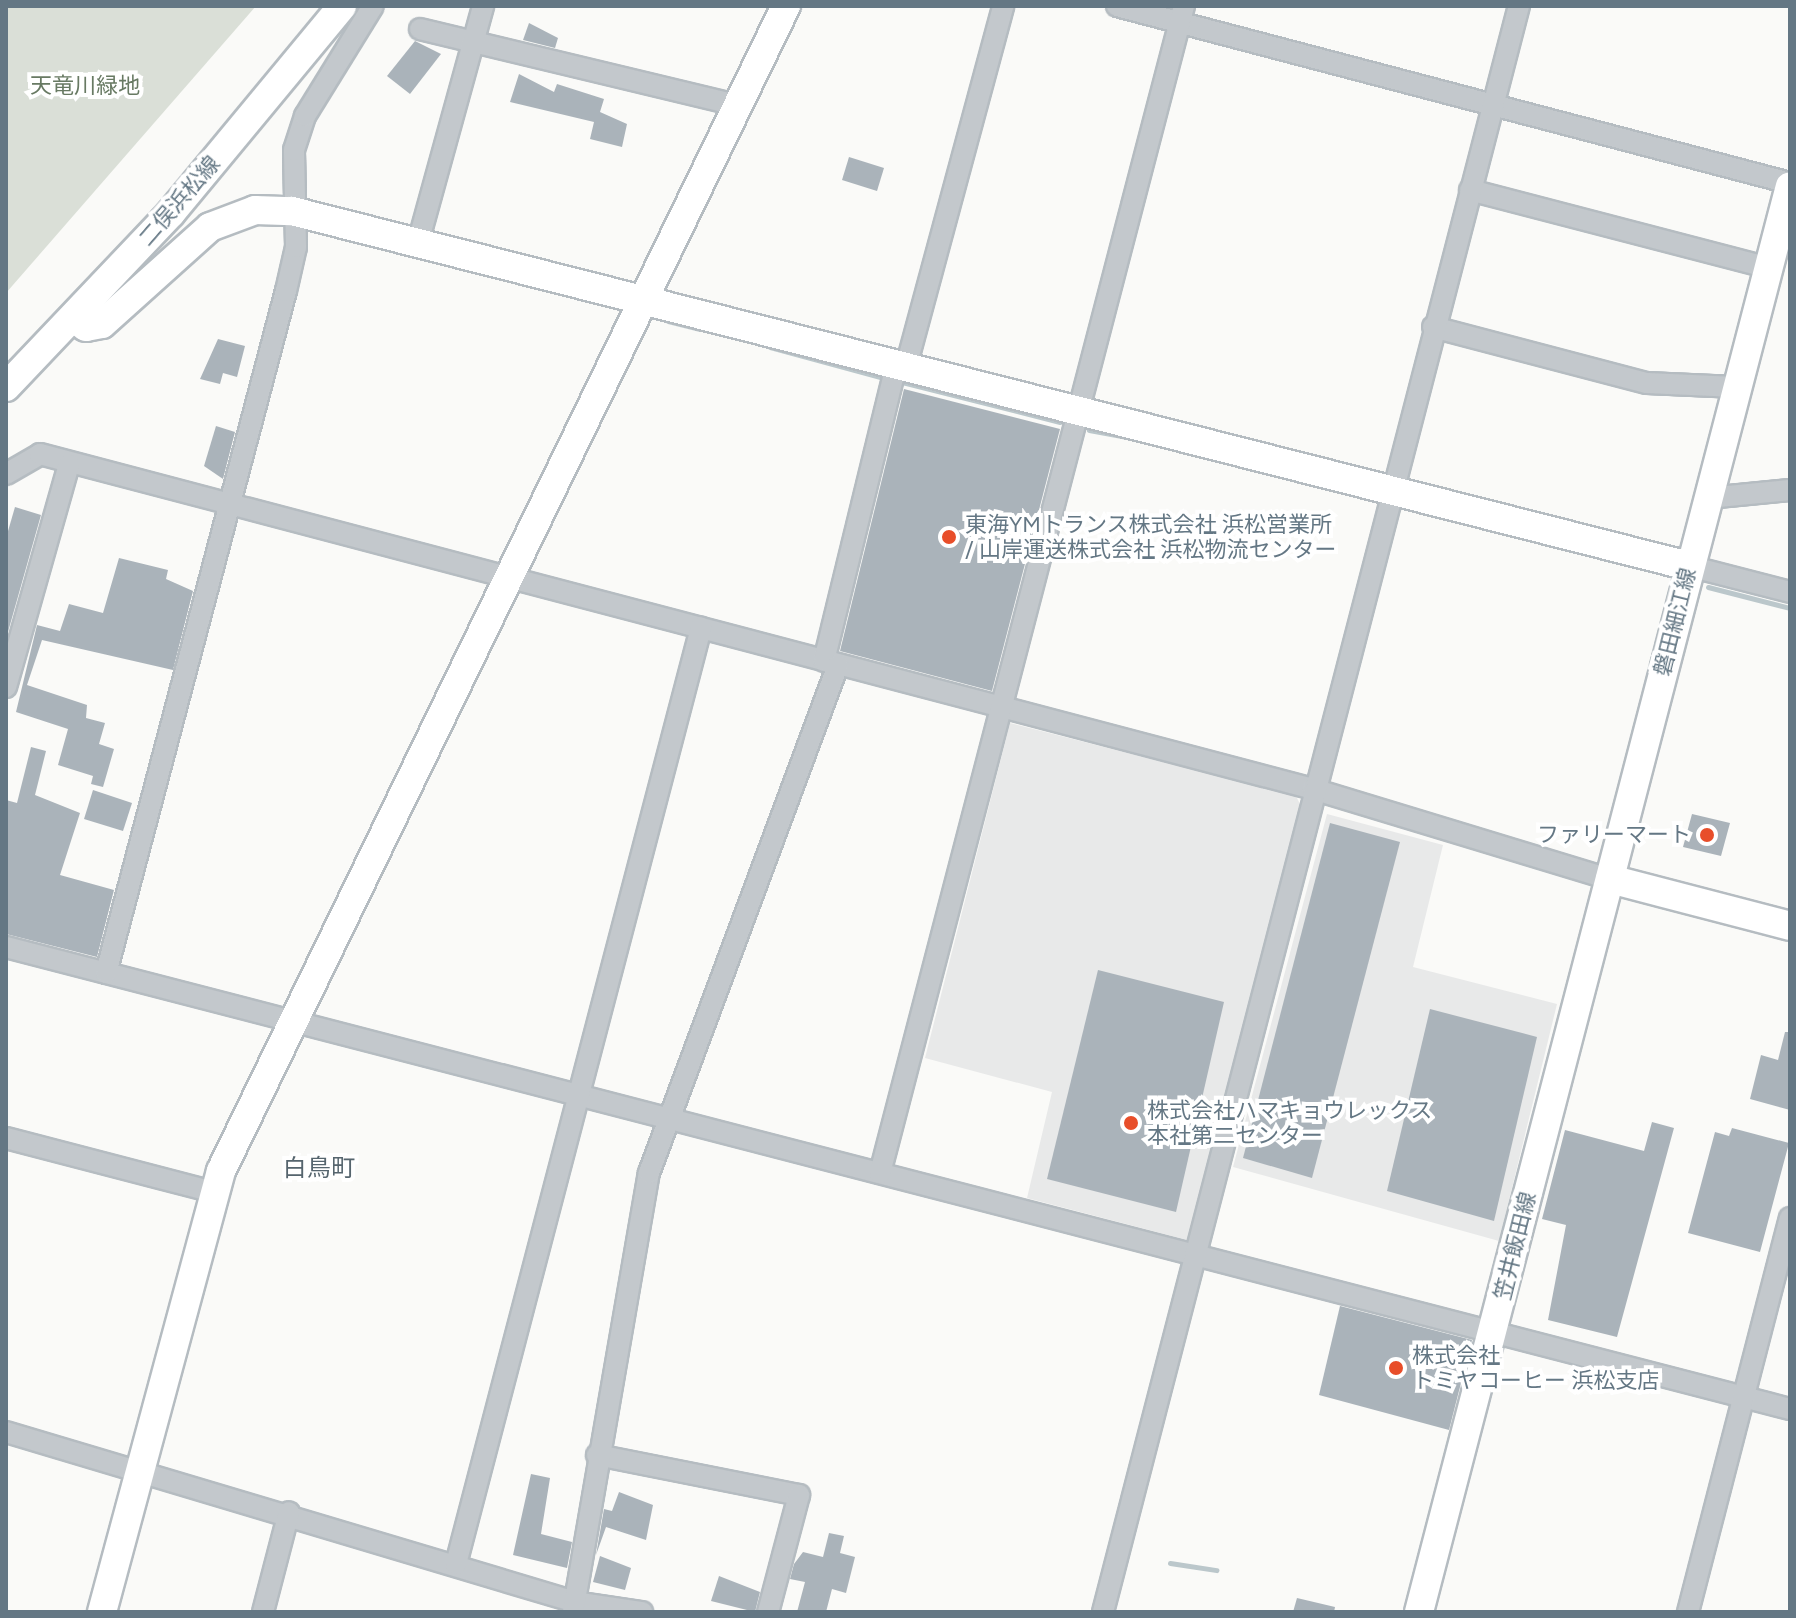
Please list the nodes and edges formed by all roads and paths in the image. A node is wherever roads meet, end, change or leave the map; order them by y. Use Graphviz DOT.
graph roads {
  1 [pos="342,6"];
  2 [pos="373,6"];
  3 [pos="483,6"];
  4 [pos="786,6"];
  5 [pos="1003,6"];
  6 [pos="1117,6"];
  7 [pos="1519,6"];
  8 [pos="1182,14"];
  9 [pos="420,29"];
  10 [pos="473,42"];
  11 [pos="1492,104"];
  12 [pos="737,105"];
  13 [pos="1790,184"];
  14 [pos="1470,190"];
  15 [pos="292,211"];
  16 [pos="419,239"];
  17 [pos="1769,268"];
  18 [pos="642,295"];
  19 [pos="74,318"];
  20 [pos="1433,327"];
  21 [pos="897,371"];
  22 [pos="6,387"];
  23 [pos="1736,387"];
  24 [pos="1079,409"];
  25 [pos="69,465"];
  26 [pos="6,474"];
  27 [pos="1391,487"];
  28 [pos="1790,490"];
  29 [pos="1708,498"];
  30 [pos="231,509"];
  31 [pos="1689,566"];
  32 [pos="512,580"];
  33 [pos="1790,592"];
  34 [pos="701,628"];
  35 [pos="831,663"];
  36 [pos="6,687"];
  37 [pos="999,706"];
  38 [pos="1313,789"];
  39 [pos="1610,879"];
  40 [pos="1790,926"];
  41 [pos="6,947"];
  42 [pos="106,973"];
  43 [pos="296,1022"];
  44 [pos="578,1095"];
  45 [pos="668,1117"];
  46 [pos="6,1138"];
  47 [pos="880,1173"];
  48 [pos="213,1192"];
  49 [pos="1790,1218"];
  50 [pos="1193,1255"];
  51 [pos="1493,1332"];
  52 [pos="1741,1396"];
  53 [pos="1790,1409"];
  54 [pos="6,1432"];
  55 [pos="597,1455"];
  56 [pos="139,1466"];
  57 [pos="289,1512"];
  58 [pos="456,1564"];
  59 [pos="1421,1604"];
  60 [pos="574,1607"];
  61 [pos="102,1612"];
  62 [pos="263,1612"];
  63 [pos="642,1612"];
  64 [pos="768,1612"];
  65 [pos="1103,1612"];
  66 [pos="1688,1612"];
  1 -- 19 [label="street, 二俣浜松線"];
  2 -- 15 [label="street"];
  3 -- 10 [label="street"];
  4 -- 12 [label="street"];
  5 -- 21 [label="street"];
  6 -- 8 [label="street"];
  7 -- 11 [label="street"];
  8 -- 11 [label="street"];
  8 -- 24 [label="street"];
  9 -- 10 [label="street"];
  10 -- 12 [label="street"];
  10 -- 16 [label="street"];
  11 -- 13 [label="street"];
  11 -- 14 [label="street"];
  12 -- 18 [label="street"];
  13 -- 17 [label="street, 磐田細江線"];
  14 -- 17 [label="street"];
  14 -- 20 [label="street"];
  15 -- 16 [label="street"];
  15 -- 19 [label="street"];
  15 -- 30 [label="street"];
  16 -- 18 [label="street"];
  17 -- 23 [label="street, 磐田細江線"];
  18 -- 21 [label="street"];
  18 -- 32 [label="street"];
  19 -- 22 [label="street, 二俣浜松線"];
  20 -- 23 [label="street"];
  20 -- 27 [label="street"];
  21 -- 24 [label="street"];
  21 -- 35 [label="street"];
  23 -- 29 [label="street, 磐田細江線"];
  24 -- 27 [label="street"];
  24 -- 37 [label="street"];
  25 -- 26 [label="street"];
  25 -- 30 [label="street"];
  25 -- 36 [label="street"];
  27 -- 31 [label="street"];
  27 -- 38 [label="street"];
  28 -- 29 [label="street"];
  29 -- 31 [label="street, 磐田細江線"];
  30 -- 32 [label="street"];
  30 -- 42 [label="street"];
  31 -- 33 [label="street"];
  31 -- 39 [label="street, 磐田細江線"];
  32 -- 34 [label="street"];
  32 -- 43 [label="street"];
  34 -- 35 [label="street"];
  34 -- 44 [label="street"];
  35 -- 37 [label="street"];
  35 -- 45 [label="street"];
  37 -- 38 [label="street"];
  37 -- 47 [label="street"];
  38 -- 39 [label="street"];
  38 -- 50 [label="street"];
  39 -- 40 [label="street"];
  39 -- 51 [label="street, 笠井飯田線"];
  41 -- 42 [label="street"];
  42 -- 43 [label="street"];
  43 -- 44 [label="street"];
  43 -- 48 [label="street"];
  44 -- 45 [label="street"];
  44 -- 58 [label="street"];
  45 -- 47 [label="street"];
  45 -- 55 [label="street"];
  46 -- 48 [label="street"];
  47 -- 50 [label="street"];
  48 -- 56 [label="street"];
  49 -- 52 [label="street"];
  50 -- 51 [label="street"];
  50 -- 65 [label="street"];
  51 -- 52 [label="street"];
  51 -- 59 [label="street, 笠井飯田線"];
  52 -- 53 [label="street"];
  52 -- 66 [label="street"];
  54 -- 56 [label="street"];
  55 -- 60 [label="street"];
  55 -- 64 [label="street"];
  56 -- 57 [label="street"];
  56 -- 61 [label="street"];
  57 -- 58 [label="street"];
  57 -- 62 [label="street"];
  58 -- 60 [label="street"];
  60 -- 63 [label="street"];
}
